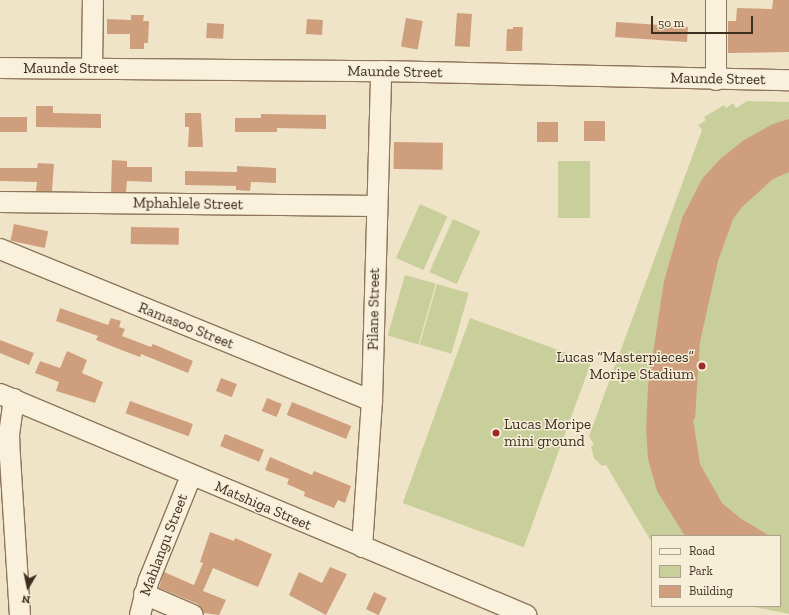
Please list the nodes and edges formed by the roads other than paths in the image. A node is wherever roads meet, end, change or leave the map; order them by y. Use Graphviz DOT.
graph roads {
  1 [pos="93,0"];
  2 [pos="716,0"];
  3 [pos="0,68"];
  4 [pos="92,68"];
  5 [pos="382,71"];
  6 [pos="716,80"];
  7 [pos="789,80"];
  8 [pos="0,202"];
  9 [pos="376,206"];
  10 [pos="0,249"];
  11 [pos="7,396"];
  12 [pos="372,401"];
  13 [pos="191,476"];
  14 [pos="362,547"];
  15 [pos="144,594"];
  16 [pos="20,615"];
  17 [pos="140,615"];
  18 [pos="193,615"];
  19 [pos="526,615"];
  1 -- 4 [label="street"];
  2 -- 6 [label="street"];
  3 -- 4 [label="street, Maunde Street"];
  4 -- 5 [label="street, Maunde Street"];
  5 -- 6 [label="street, Maunde Street"];
  5 -- 9 [label="street, Pilane Street"];
  6 -- 7 [label="street, Maunde Street"];
  8 -- 9 [label="street, Mphahlele Street"];
  9 -- 12 [label="street, Pilane Street"];
  10 -- 12 [label="street, Ramasoo Street"];
  11 -- 13 [label="street, Matshiga Street"];
  11 -- 16 [label="street"];
  12 -- 14 [label="street, Pilane Street"];
  13 -- 14 [label="street, Matshiga Street"];
  13 -- 15 [label="street, Mahlangu Street"];
  14 -- 19 [label="street, Matshiga Street"];
  15 -- 17 [label="street, Mahlangu Street"];
  15 -- 18 [label="street"];
}
